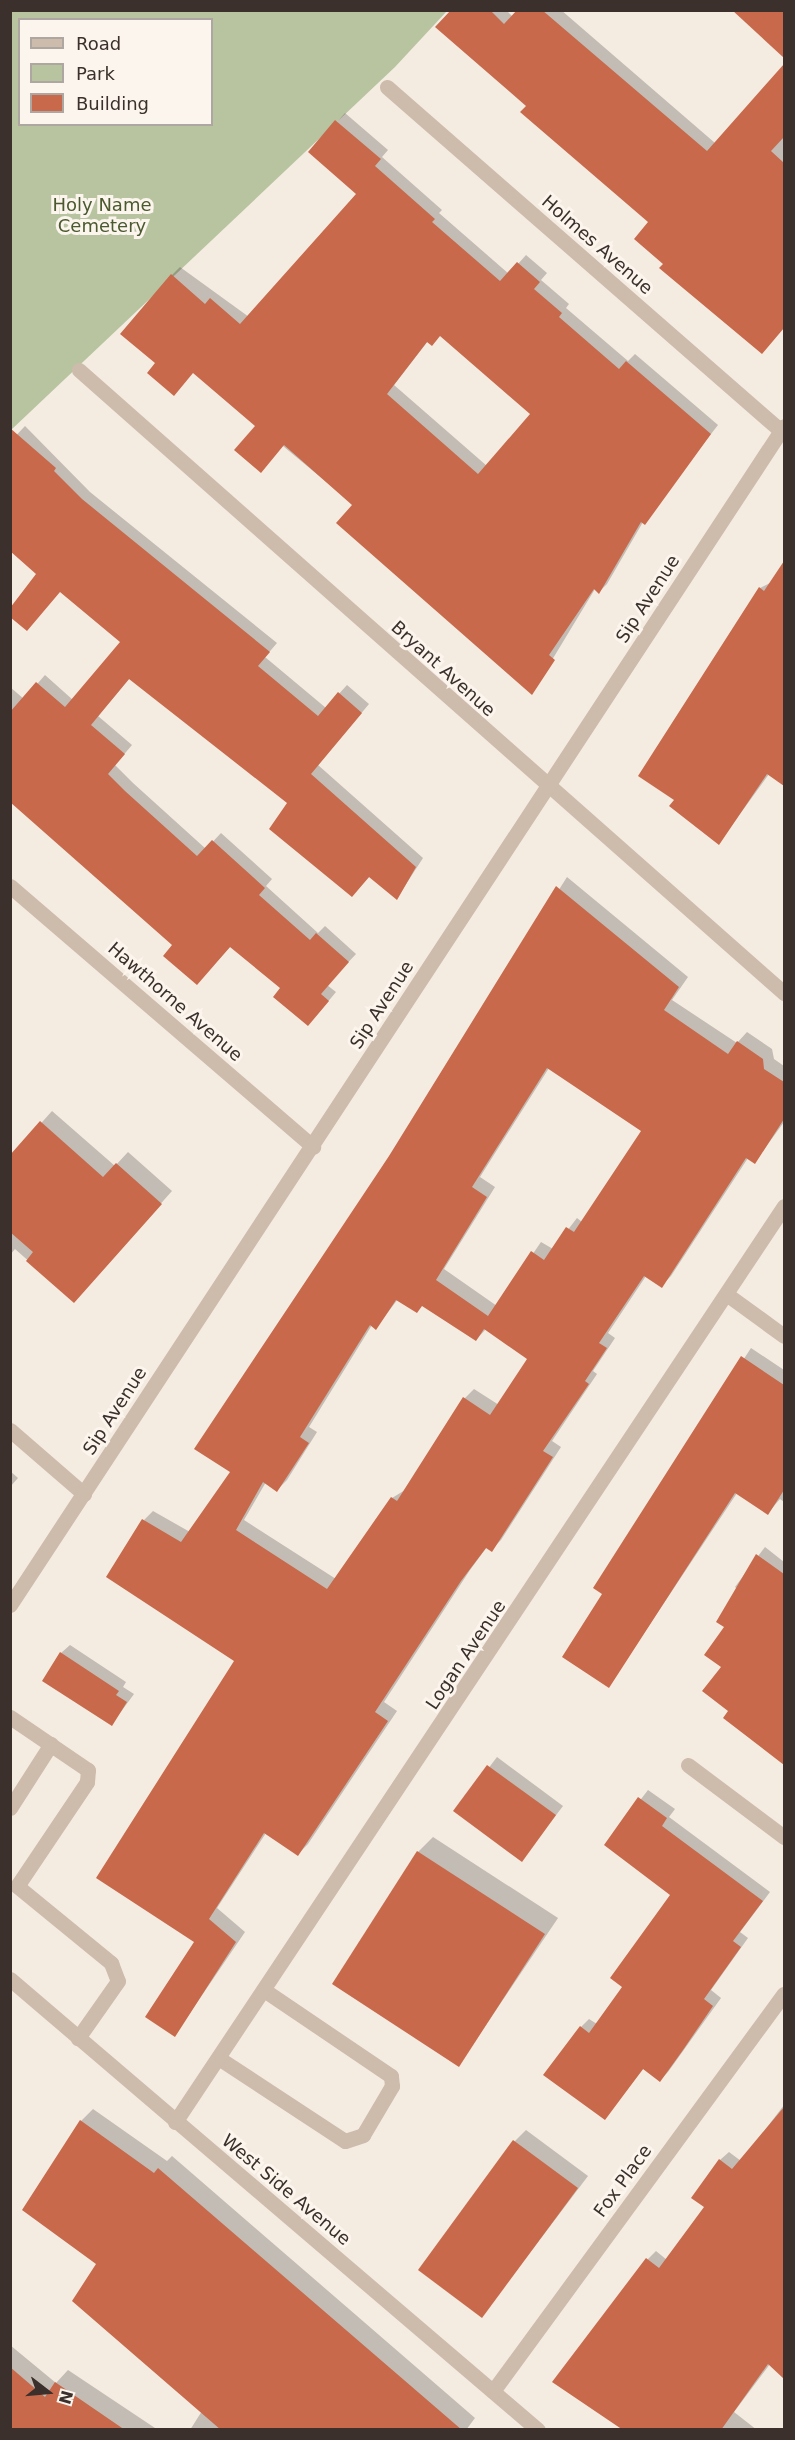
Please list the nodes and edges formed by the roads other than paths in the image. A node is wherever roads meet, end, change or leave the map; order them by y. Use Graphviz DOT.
graph roads {
  1 [pos="387,87"];
  2 [pos="78,370"];
  3 [pos="783,429"];
  4 [pos="548,788"];
  5 [pos="10,886"];
  6 [pos="784,993"];
  7 [pos="313,1147"];
  8 [pos="784,1206"];
  9 [pos="729,1296"];
  10 [pos="784,1336"];
  11 [pos="10,1430"];
  12 [pos="84,1494"];
  13 [pos="10,1605"];
  14 [pos="10,1717"];
  15 [pos="51,1744"];
  16 [pos="688,1765"];
  17 [pos="10,1808"];
  18 [pos="784,1837"];
  19 [pos="14,1883"];
  20 [pos="10,1979"];
  21 [pos="264,1990"];
  22 [pos="784,1994"];
  23 [pos="78,2038"];
  24 [pos="220,2059"];
  25 [pos="175,2122"];
  26 [pos="493,2391"];
  27 [pos="538,2430"];
  1 -- 3 [label="street, Holmes Avenue"];
  2 -- 4 [label="street, Bryant Avenue"];
  3 -- 4 [label="street, Sip Avenue"];
  4 -- 6 [label="street, Bryant Avenue"];
  4 -- 7 [label="street, Sip Avenue"];
  5 -- 7 [label="street, Hawthorne Avenue"];
  7 -- 12 [label="street, Sip Avenue"];
  8 -- 9 [label="street, Logan Avenue"];
  9 -- 10 [label="street"];
  9 -- 21 [label="street, Logan Avenue"];
  11 -- 12 [label="street"];
  12 -- 13 [label="street, Sip Avenue"];
  14 -- 15 [label="street"];
  15 -- 17 [label="street"];
  15 -- 19 [label="street"];
  16 -- 18 [label="street"];
  19 -- 23 [label="street"];
  20 -- 23 [label="street, West Side Avenue"];
  21 -- 24 [label="street, Logan Avenue"];
  21 -- 24 [label="street"];
  22 -- 26 [label="street, Fox Place"];
  23 -- 25 [label="street, West Side Avenue"];
  24 -- 25 [label="street, Logan Avenue"];
  25 -- 26 [label="street, West Side Avenue"];
  26 -- 27 [label="street, West Side Avenue"];
}
